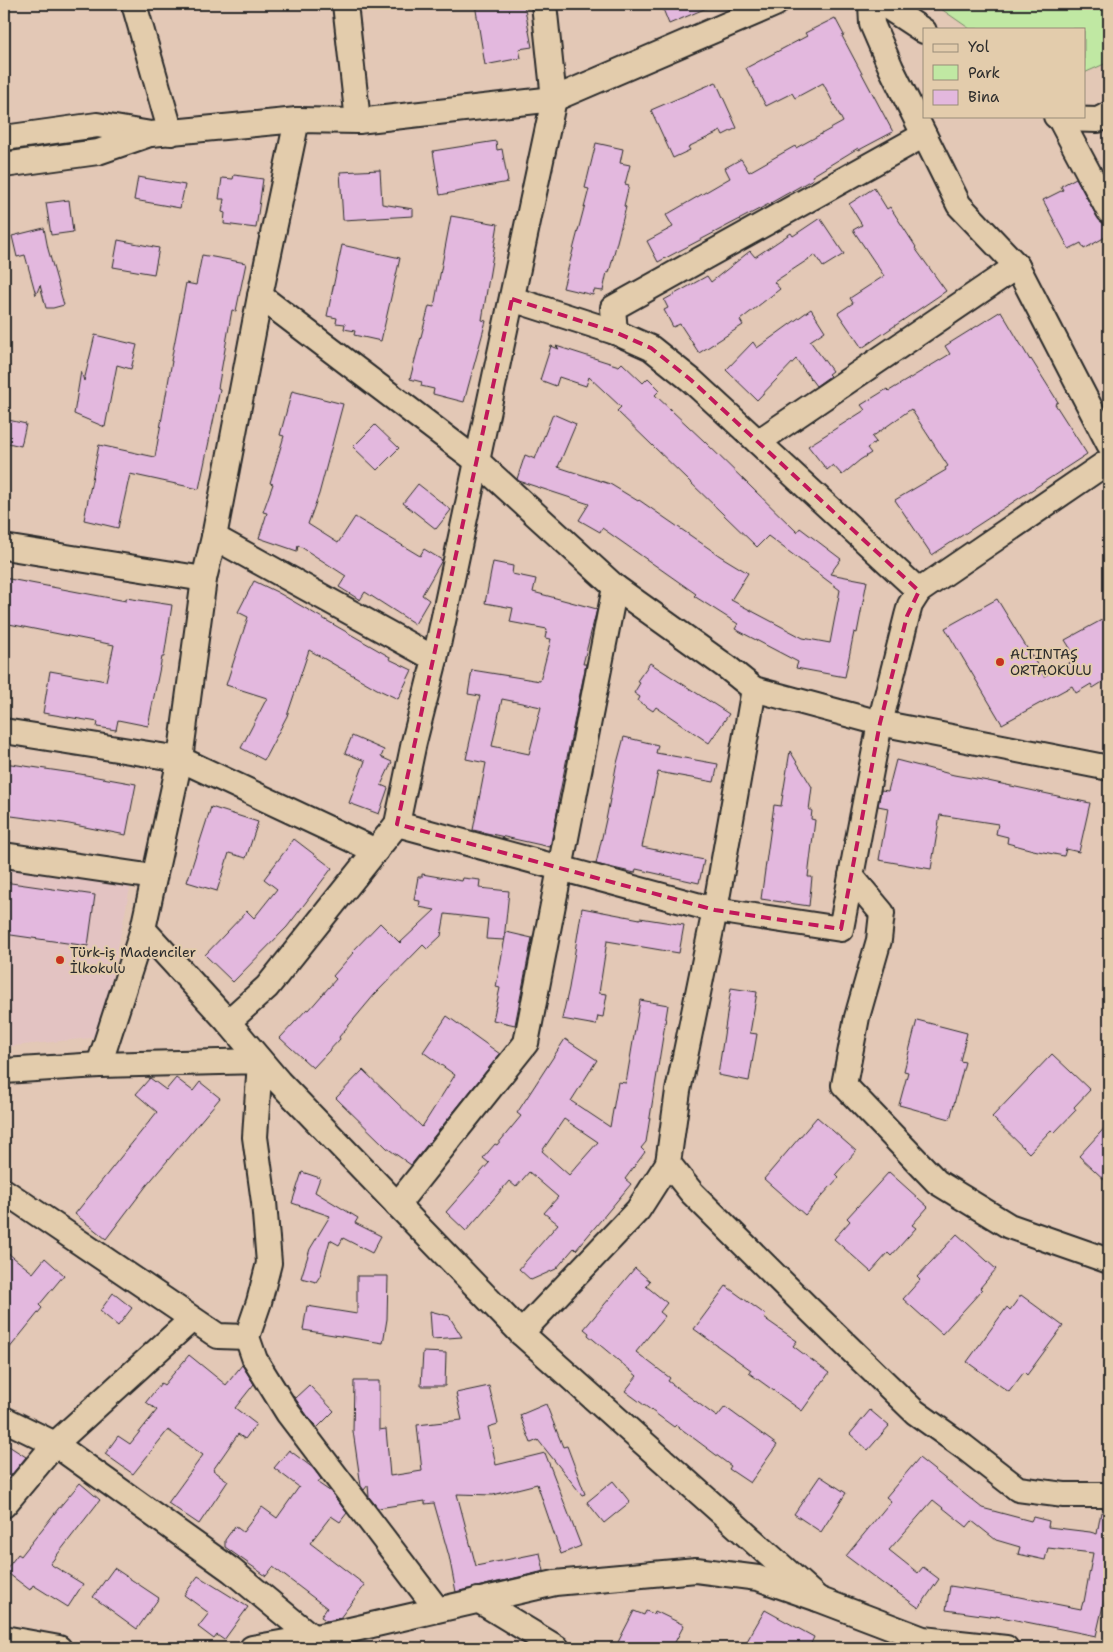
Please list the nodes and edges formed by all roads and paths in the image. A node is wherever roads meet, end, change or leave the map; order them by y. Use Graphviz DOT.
graph roads {
  1 [pos="134,4"];
  2 [pos="345,4"];
  3 [pos="544,4"];
  4 [pos="775,4"];
  5 [pos="871,4"];
  6 [pos="884,4"];
  7 [pos="923,30"];
  8 [pos="554,99"];
  9 [pos="1109,114"];
  10 [pos="1058,118"];
  11 [pos="297,120"];
  12 [pos="358,122"];
  13 [pos="161,133"];
  14 [pos="924,135"];
  15 [pos="4,138"];
  16 [pos="4,165"];
  17 [pos="1109,211"];
  18 [pos="1017,266"];
  19 [pos="260,296"];
  20 [pos="512,299"];
  21 [pos="615,332"];
  22 [pos="758,442"];
  23 [pos="1109,444"];
  24 [pos="1109,460"];
  25 [pos="477,461"];
  26 [pos="214,537"];
  27 [pos="4,547"];
  28 [pos="204,580"];
  29 [pos="614,587"];
  30 [pos="919,591"];
  31 [pos="435,659"];
  32 [pos="754,689"];
  33 [pos="880,724"];
  34 [pos="4,731"];
  35 [pos="180,759"];
  36 [pos="1109,768"];
  37 [pos="397,824"];
  38 [pos="376,851"];
  39 [pos="4,856"];
  40 [pos="560,869"];
  41 [pos="851,876"];
  42 [pos="154,877"];
  43 [pos="715,910"];
  44 [pos="143,929"];
  45 [pos="228,1022"];
  46 [pos="260,1061"];
  47 [pos="99,1065"];
  48 [pos="4,1071"];
  49 [pos="668,1162"];
  50 [pos="4,1191"];
  51 [pos="397,1205"];
  52 [pos="1109,1261"];
  53 [pos="192,1319"];
  54 [pos="521,1333"];
  55 [pos="247,1337"];
  56 [pos="4,1419"];
  57 [pos="55,1444"];
  58 [pos="1109,1495"];
  59 [pos="4,1505"];
  60 [pos="818,1599"];
  61 [pos="478,1600"];
  62 [pos="438,1609"];
  63 [pos="312,1637"];
  64 [pos="4,1638"];
  65 [pos="59,1648"];
  66 [pos="252,1648"];
  67 [pos="557,1648"];
  68 [pos="1006,1648"];
  1 -- 13 [label="street"];
  2 -- 12 [label="street"];
  3 -- 8 [label="street"];
  4 -- 8 [label="street"];
  5 -- 14 [label="street"];
  6 -- 7 [label="street"];
  8 -- 12 [label="street"];
  8 -- 20 [label="street"];
  9 -- 10 [label="street"];
  10 -- 17 [label="street"];
  11 -- 12 [label="street"];
  11 -- 13 [label="street"];
  11 -- 19 [label="street"];
  13 -- 15 [label="street"];
  13 -- 16 [label="street"];
  14 -- 18 [label="street"];
  14 -- 21 [label="street"];
  18 -- 22 [label="street"];
  18 -- 23 [label="street"];
  19 -- 25 [label="street"];
  19 -- 26 [label="street"];
  20 -- 21 [label="street"];
  20 -- 25 [label="street"];
  21 -- 22 [label="street"];
  22 -- 30 [label="street"];
  24 -- 30 [label="street"];
  25 -- 29 [label="street"];
  25 -- 31 [label="street"];
  26 -- 28 [label="street"];
  26 -- 31 [label="street"];
  27 -- 28 [label="street"];
  28 -- 35 [label="street"];
  29 -- 32 [label="street"];
  29 -- 40 [label="street"];
  30 -- 33 [label="street"];
  31 -- 37 [label="street"];
  32 -- 33 [label="street"];
  32 -- 43 [label="street"];
  33 -- 36 [label="street"];
  33 -- 41 [label="street"];
  34 -- 35 [label="street"];
  35 -- 38 [label="street"];
  35 -- 42 [label="street"];
  37 -- 38 [label="street"];
  37 -- 40 [label="street"];
  38 -- 45 [label="street"];
  39 -- 42 [label="street"];
  40 -- 43 [label="street"];
  40 -- 51 [label="street"];
  41 -- 43 [label="street"];
  41 -- 52 [label="street"];
  42 -- 44 [label="street"];
  43 -- 49 [label="street"];
  44 -- 45 [label="street"];
  44 -- 47 [label="street"];
  45 -- 46 [label="street"];
  46 -- 47 [label="street"];
  46 -- 51 [label="street"];
  46 -- 55 [label="street"];
  47 -- 48 [label="street"];
  49 -- 54 [label="street"];
  49 -- 58 [label="street"];
  50 -- 53 [label="street"];
  51 -- 54 [label="street"];
  53 -- 55 [label="street"];
  53 -- 57 [label="street"];
  54 -- 60 [label="street"];
  55 -- 62 [label="street"];
  56 -- 57 [label="street"];
  57 -- 59 [label="street"];
  57 -- 63 [label="street"];
  60 -- 61 [label="street"];
  60 -- 68 [label="street"];
  61 -- 62 [label="street"];
  61 -- 67 [label="street"];
  62 -- 63 [label="street"];
  63 -- 66 [label="street"];
  64 -- 65 [label="street"];
}
